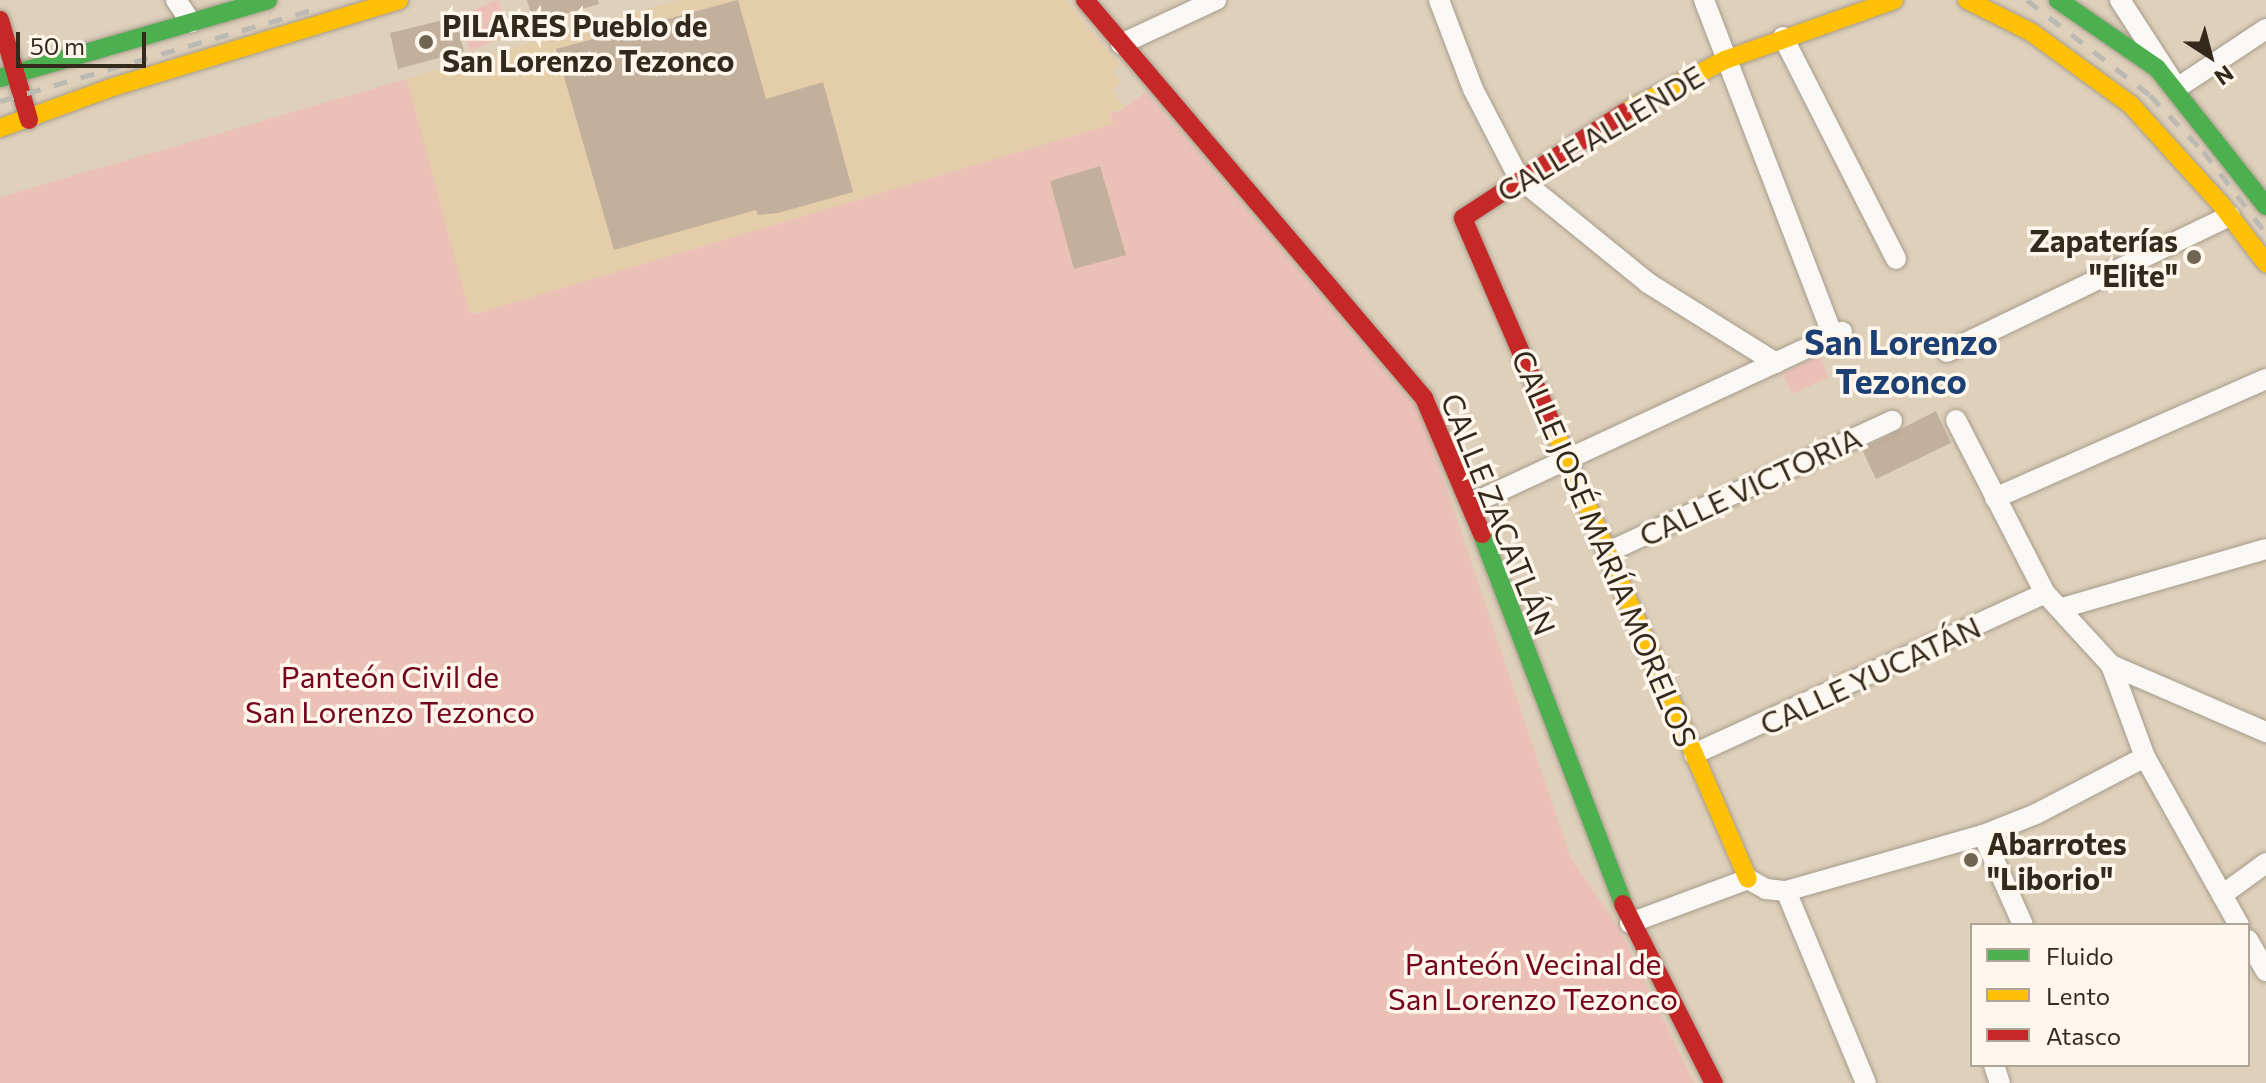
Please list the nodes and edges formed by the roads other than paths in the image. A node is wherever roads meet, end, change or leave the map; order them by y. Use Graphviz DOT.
graph roads {
  1 [pos="176,0"];
  2 [pos="268,0"];
  3 [pos="399,0"];
  4 [pos="1085,0"];
  5 [pos="1216,0"];
  6 [pos="1439,0"];
  7 [pos="1704,0"];
  8 [pos="1967,0"];
  9 [pos="2058,0"];
  10 [pos="2120,0"];
  11 [pos="1881,1"];
  12 [pos="0,20"];
  13 [pos="191,22"];
  14 [pos="2266,29"];
  15 [pos="1783,37"];
  16 [pos="1121,44"];
  17 [pos="1725,60"];
  18 [pos="8,76"];
  19 [pos="2177,88"];
  20 [pos="29,120"];
  21 [pos="0,128"];
  22 [pos="1519,178"];
  23 [pos="2266,205"];
  24 [pos="2230,216"];
  25 [pos="1463,218"];
  26 [pos="1896,259"];
  27 [pos="2266,263"];
  28 [pos="1947,352"];
  29 [pos="1776,363"];
  30 [pos="2266,379"];
  31 [pos="1956,420"];
  32 [pos="1892,421"];
  33 [pos="1569,460"];
  34 [pos="1995,498"];
  35 [pos="1471,504"];
  36 [pos="2266,549"];
  37 [pos="1608,552"];
  38 [pos="2045,593"];
  39 [pos="2062,608"];
  40 [pos="2111,665"];
  41 [pos="2266,732"];
  42 [pos="1694,754"];
  43 [pos="2145,757"];
  44 [pos="1983,835"];
  45 [pos="2266,863"];
  46 [pos="1748,879"];
  47 [pos="1786,891"];
  48 [pos="2222,895"];
  49 [pos="1630,923"];
  50 [pos="2022,923"];
  51 [pos="2238,923"];
  52 [pos="2250,943"];
  53 [pos="2266,971"];
  54 [pos="1714,1083"];
  55 [pos="1866,1083"];
  1 -- 13 [label="street"];
  2 -- 13 [label="street"];
  3 -- 20 [label="street"];
  4 -- 16 [label="street, CALLE ZACATLÁN"];
  5 -- 16 [label="street"];
  6 -- 22 [label="street"];
  7 -- 17 [label="street"];
  8 -- 24 [label="street"];
  9 -- 19 [label="street"];
  10 -- 19 [label="street"];
  11 -- 15 [label="street, CALLE ALLENDE"];
  12 -- 18 [label="street"];
  13 -- 18 [label="street"];
  14 -- 19 [label="street"];
  15 -- 17 [label="street, CALLE ALLENDE"];
  15 -- 26 [label="street"];
  16 -- 35 [label="street, CALLE ZACATLÁN"];
  17 -- 22 [label="street, CALLE ALLENDE"];
  17 -- 29 [label="street"];
  18 -- 20 [label="street"];
  19 -- 23 [label="street"];
  20 -- 21 [label="street"];
  22 -- 25 [label="street, CALLE ALLENDE"];
  22 -- 29 [label="street"];
  24 -- 27 [label="street"];
  24 -- 28 [label="street"];
  25 -- 33 [label="street, CALLE JOSÉ MARÍA MORELOS"];
  29 -- 33 [label="street"];
  30 -- 34 [label="street"];
  31 -- 34 [label="street"];
  32 -- 37 [label="street, CALLE VICTORIA"];
  33 -- 35 [label="street"];
  33 -- 37 [label="street, CALLE JOSÉ MARÍA MORELOS"];
  34 -- 38 [label="street"];
  35 -- 49 [label="street, CALLE ZACATLÁN"];
  36 -- 39 [label="street"];
  37 -- 42 [label="street, CALLE JOSÉ MARÍA MORELOS"];
  38 -- 39 [label="street"];
  38 -- 42 [label="street, CALLE YUCATÁN"];
  39 -- 40 [label="street"];
  40 -- 41 [label="street"];
  40 -- 43 [label="street"];
  42 -- 46 [label="street, CALLE JOSÉ MARÍA MORELOS"];
  43 -- 44 [label="street"];
  43 -- 48 [label="street"];
  44 -- 47 [label="street"];
  44 -- 50 [label="street"];
  45 -- 48 [label="street"];
  46 -- 47 [label="street"];
  46 -- 49 [label="street"];
  47 -- 55 [label="street"];
  48 -- 51 [label="street"];
  49 -- 54 [label="street, CALLE ZACATLÁN"];
  52 -- 53 [label="street"];
}
